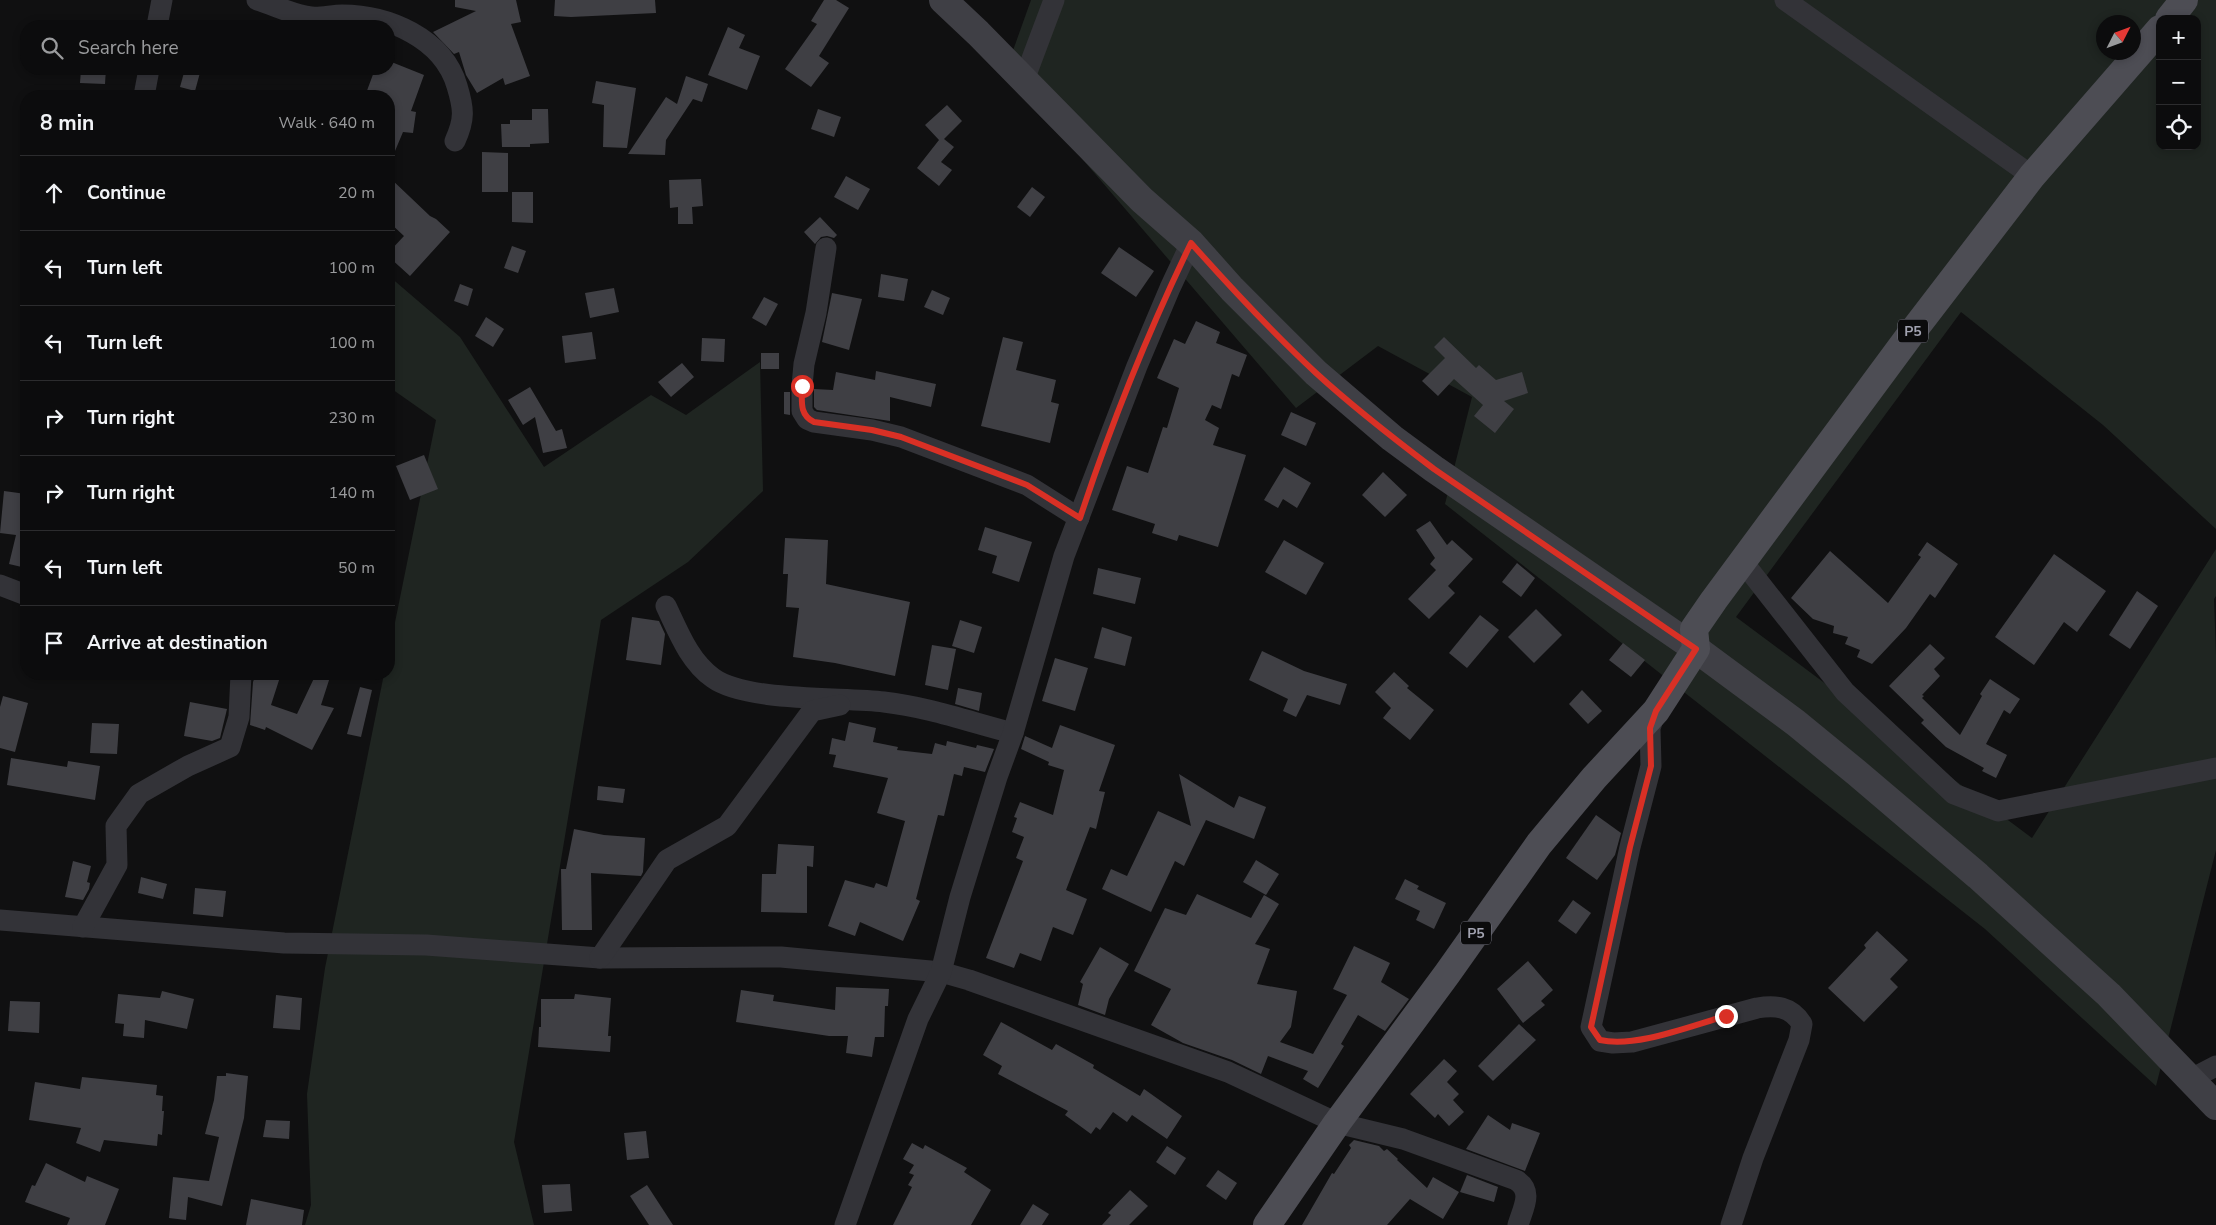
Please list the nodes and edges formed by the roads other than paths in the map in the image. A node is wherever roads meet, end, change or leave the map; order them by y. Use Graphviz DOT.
graph roads {
  1 [pos="162,0"];
  2 [pos="257,0"];
  3 [pos="942,0"];
  4 [pos="1054,0"];
  5 [pos="1785,0"];
  6 [pos="2184,0"];
  7 [pos="2172,15"];
  8 [pos="158,20"];
  9 [pos="384,20"];
  10 [pos="395,24"];
  11 [pos="2156,34"];
  12 [pos="148,75"];
  13 [pos="1024,80"];
  14 [pos="145,90"];
  15 [pos="455,141"];
  16 [pos="2032,176"];
  17 [pos="1191,243"];
  18 [pos="826,248"];
  19 [pos="1080,518"];
  20 [pos="1743,562"];
  21 [pos="0,585"];
  22 [pos="20,593"];
  23 [pos="666,606"];
  24 [pos="1696,649"];
  25 [pos="241,680"];
  26 [pos="861,700"];
  27 [pos="1656,711"];
  28 [pos="1013,733"];
  29 [pos="2216,768"];
  30 [pos="0,920"];
  31 [pos="83,927"];
  32 [pos="600,958"];
  33 [pos="940,972"];
  34 [pos="2216,1066"];
  35 [pos="2191,1079"];
  36 [pos="2216,1106"];
  37 [pos="1338,1123"];
  38 [pos="845,1225"];
  39 [pos="1267,1225"];
  40 [pos="1518,1225"];
  41 [pos="1731,1225"];
  1 -- 8 [label="street"];
  2 -- 9 [label="street"];
  3 -- 13 [label="street"];
  4 -- 13 [label="street"];
  5 -- 16 [label="street"];
  6 -- 7 [label="main road"];
  10 -- 15 [label="street"];
  11 -- 16 [label="main road, P5"];
  12 -- 14 [label="street"];
  13 -- 17 [label="street"];
  16 -- 20 [label="main road, P5"];
  17 -- 19 [label="street"];
  17 -- 24 [label="street"];
  18 -- 19 [label="street"];
  19 -- 28 [label="street"];
  20 -- 24 [label="main road, P5"];
  20 -- 29 [label="street"];
  21 -- 22 [label="street"];
  23 -- 26 [label="street"];
  24 -- 27 [label="main road, P5"];
  24 -- 35 [label="street"];
  25 -- 31 [label="street"];
  26 -- 28 [label="street"];
  26 -- 32 [label="street"];
  27 -- 37 [label="main road, P5"];
  27 -- 41 [label="street"];
  28 -- 33 [label="street"];
  30 -- 31 [label="street"];
  31 -- 32 [label="street"];
  32 -- 33 [label="street"];
  33 -- 37 [label="street"];
  33 -- 38 [label="street"];
  34 -- 35 [label="street"];
  35 -- 36 [label="street"];
  37 -- 39 [label="main road, P5"];
  37 -- 40 [label="street"];
}
